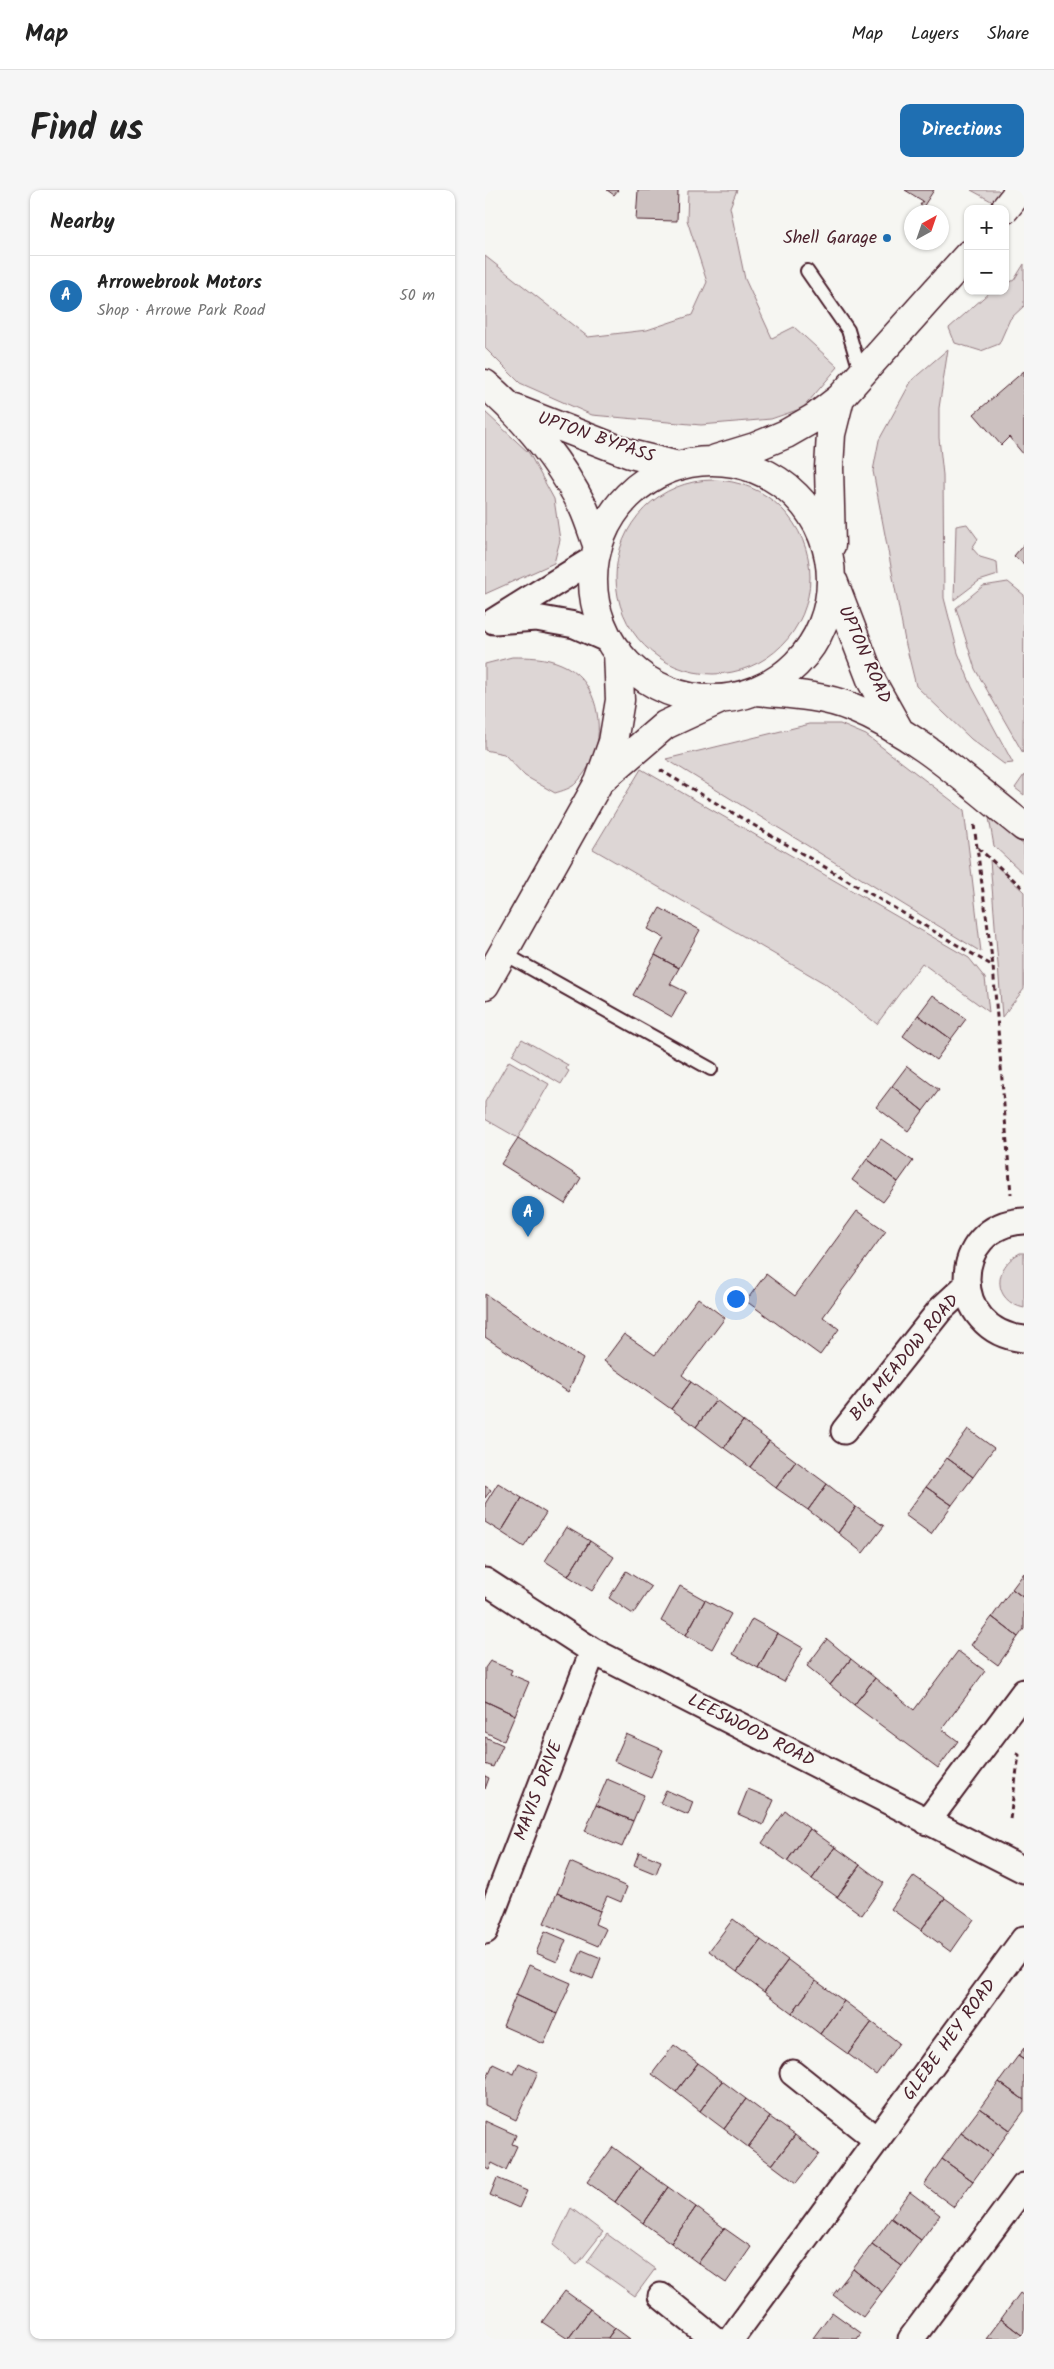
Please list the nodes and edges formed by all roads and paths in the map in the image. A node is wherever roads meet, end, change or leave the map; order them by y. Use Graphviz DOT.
graph roads {
  1 [pos="1020,190"];
  2 [pos="1008,205"];
  3 [pos="964,258"];
  4 [pos="807,271"];
  5 [pos="861,374"];
  6 [pos="485,384"];
  7 [pos="840,398"];
  8 [pos="513,408"];
  9 [pos="710,461"];
  10 [pos="679,466"];
  11 [pos="596,553"];
  12 [pos="832,572"];
  13 [pos="489,622"];
  14 [pos="613,646"];
  15 [pos="757,691"];
  16 [pos="721,699"];
  17 [pos="900,732"];
  18 [pos="631,753"];
  19 [pos="599,782"];
  20 [pos="973,822"];
  21 [pos="1024,827"];
  22 [pos="978,848"];
  23 [pos="1024,889"];
  24 [pos="503,953"];
  25 [pos="993,966"];
  26 [pos="485,985"];
  27 [pos="711,1069"];
  28 [pos="1019,1222"];
  29 [pos="966,1286"];
  30 [pos="1024,1339"];
  31 [pos="844,1431"];
  32 [pos="485,1581"];
  33 [pos="593,1651"];
  34 [pos="1024,1692"];
  35 [pos="989,1739"];
  36 [pos="1010,1819"];
  37 [pos="927,1822"];
  38 [pos="1024,1870"];
  39 [pos="485,1931"];
  40 [pos="1024,1939"];
  41 [pos="793,2073"];
  42 [pos="877,2140"];
  43 [pos="1024,2186"];
  44 [pos="661,2296"];
  45 [pos="714,2339"];
  46 [pos="731,2339"];
  47 [pos="911,2339"];
  1 -- 2 [label="main road"];
  3 -- 5 [label="main road"];
  4 -- 5 [label="lane"];
  5 -- 7 [label="main road"];
  6 -- 8 [label="main road, UPTON BYPASS"];
  7 -- 9 [label="main road"];
  7 -- 12 [label="main road"];
  8 -- 10 [label="main road, UPTON BYPASS"];
  8 -- 11 [label="main road, UPTON BYPASS"];
  9 -- 10 [label="main road"];
  9 -- 12 [label="main road"];
  10 -- 11 [label="main road"];
  11 -- 13 [label="street"];
  11 -- 14 [label="main road"];
  12 -- 15 [label="main road"];
  12 -- 17 [label="main road, UPTON ROAD"];
  13 -- 14 [label="street"];
  14 -- 16 [label="main road"];
  14 -- 19 [label="main road"];
  15 -- 16 [label="main road"];
  15 -- 17 [label="main road, UPTON ROAD"];
  16 -- 18 [label="main road"];
  17 -- 21 [label="main road, UPTON ROAD"];
  18 -- 19 [label="main road"];
  18 -- 25 [label="path"];
  19 -- 24 [label="main road"];
  20 -- 22 [label="path"];
  22 -- 23 [label="path"];
  22 -- 25 [label="path"];
  24 -- 26 [label="main road"];
  24 -- 27 [label="lane"];
  25 -- 28 [label="path"];
  28 -- 29 [label="street, BIG MEADOW ROAD"];
  29 -- 30 [label="street, BIG MEADOW ROAD"];
  29 -- 31 [label="street, BIG MEADOW ROAD"];
  32 -- 33 [label="street, LEESWOOD ROAD"];
  33 -- 37 [label="street, LEESWOOD ROAD"];
  33 -- 39 [label="street, MAVIS DRIVE"];
  34 -- 35 [label="street"];
  35 -- 36 [label="path"];
  35 -- 37 [label="street"];
  37 -- 38 [label="street, LEESWOOD ROAD"];
  40 -- 42 [label="street, GLEBE HEY ROAD"];
  41 -- 42 [label="street"];
  42 -- 46 [label="street, GLEBE HEY ROAD"];
  43 -- 47 [label="street"];
  44 -- 45 [label="street"];
}
